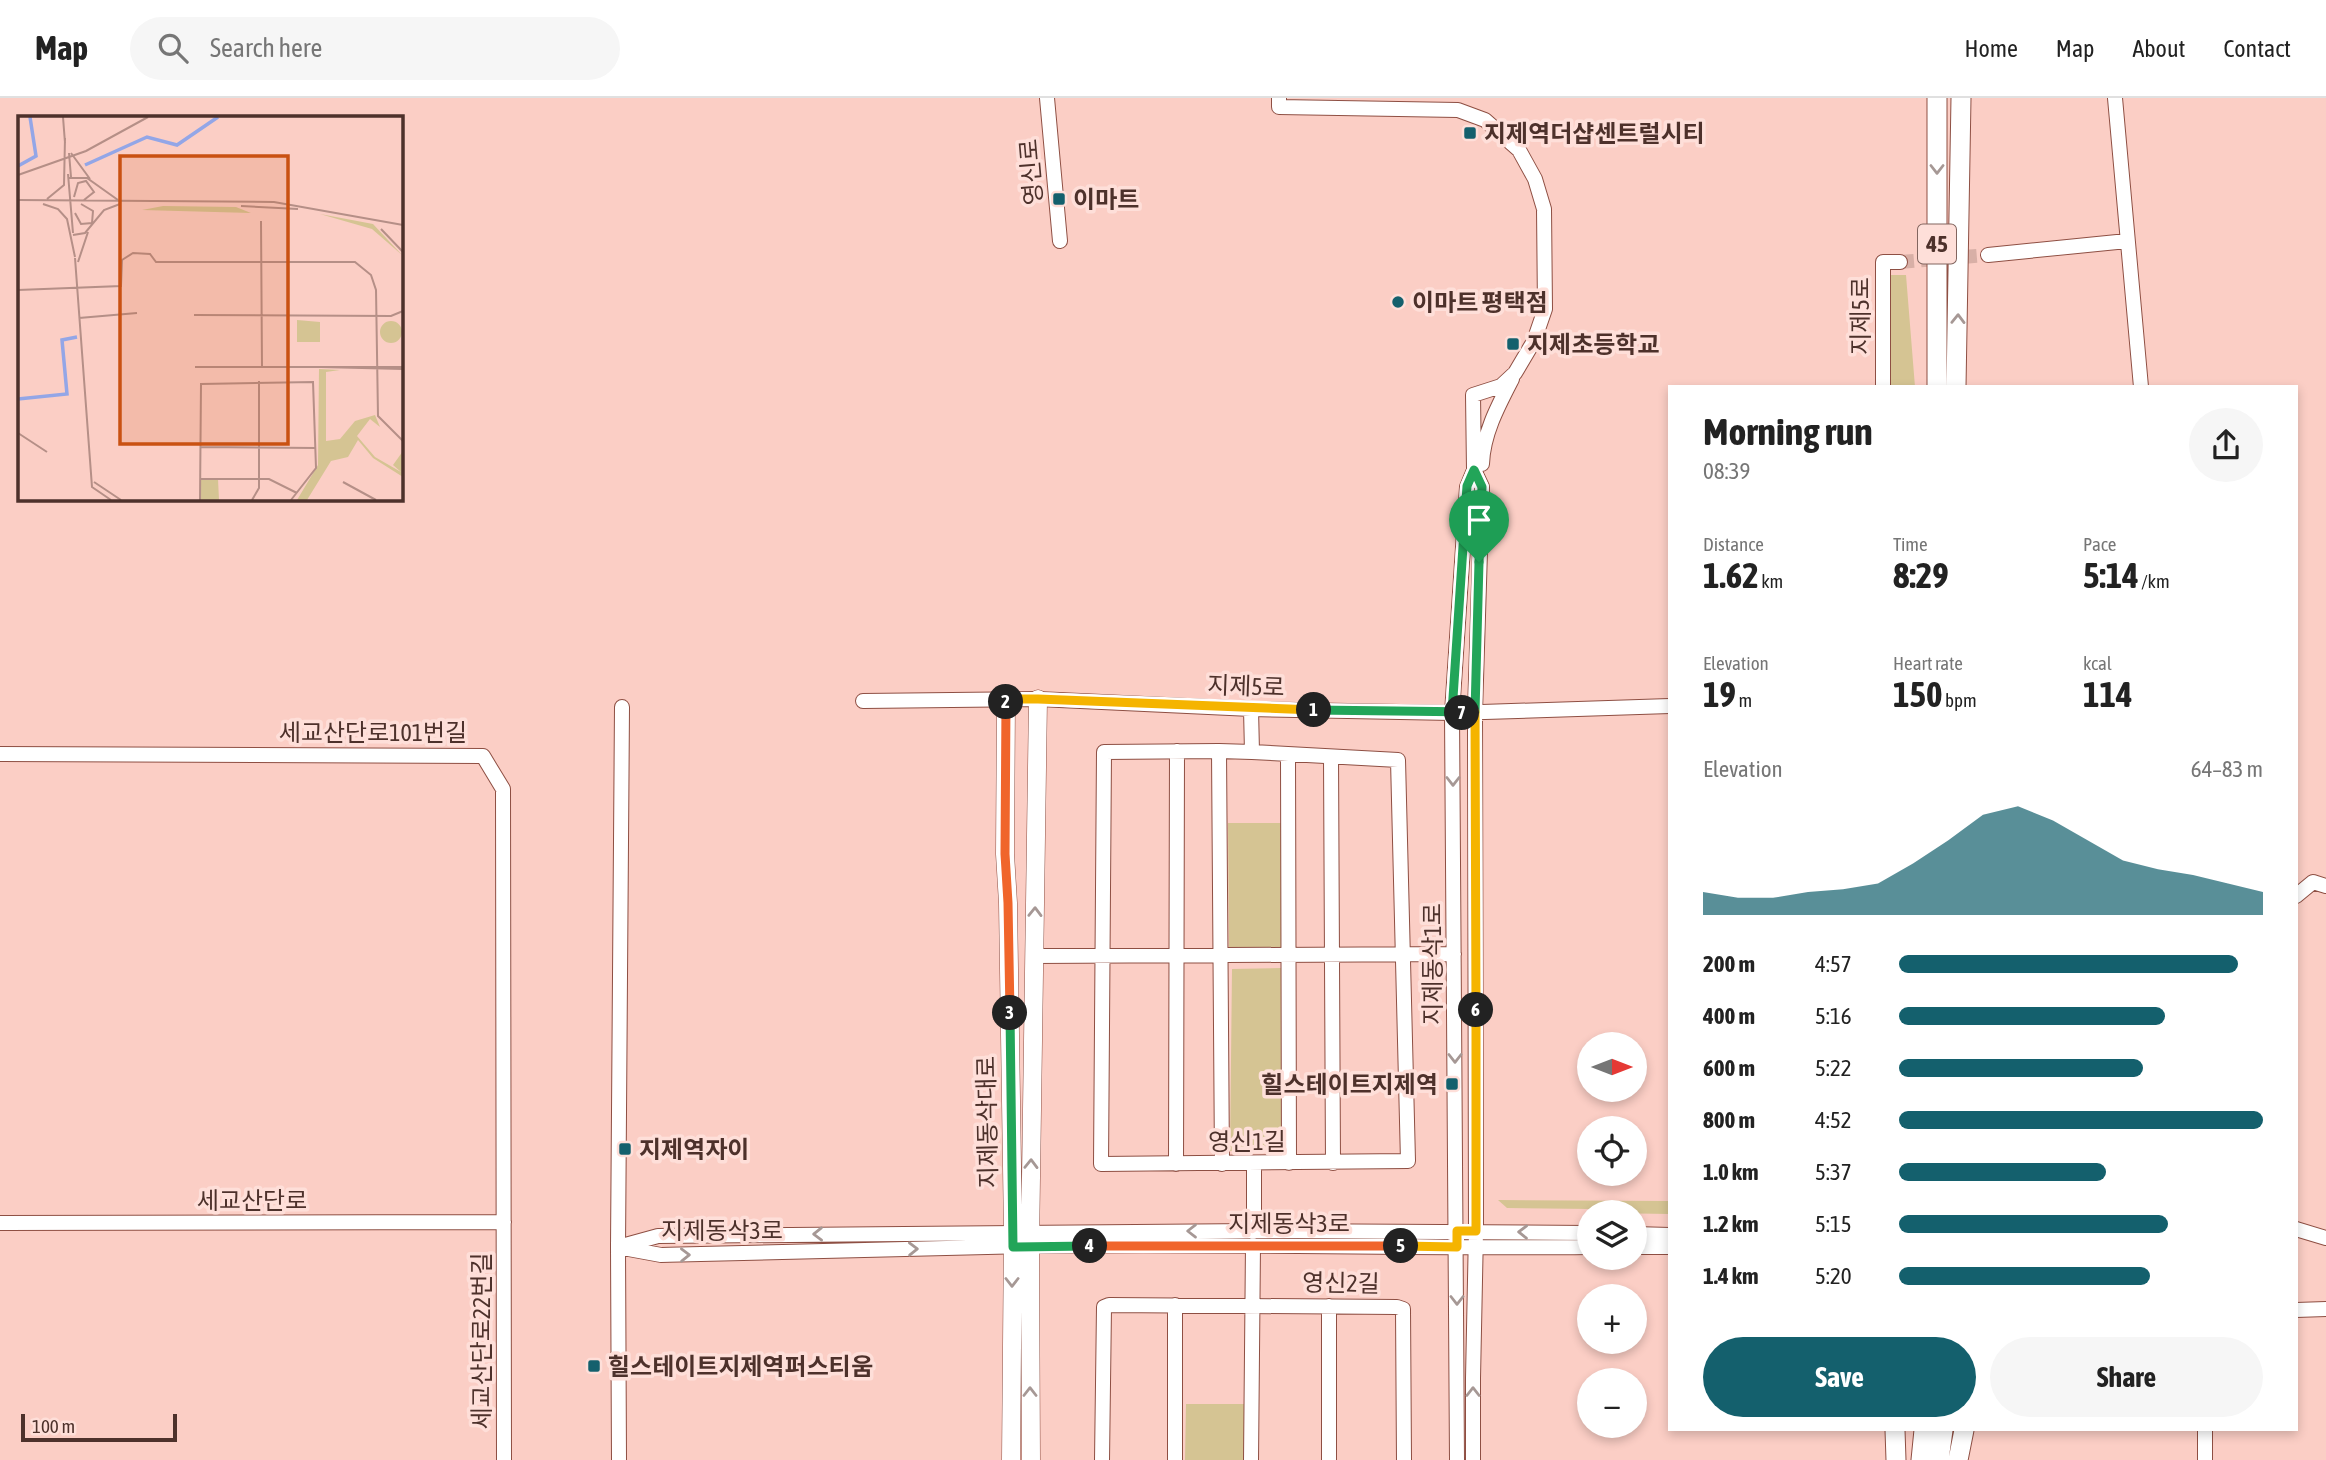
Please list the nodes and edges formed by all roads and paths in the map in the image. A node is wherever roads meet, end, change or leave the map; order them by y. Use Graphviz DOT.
graph roads {
  1 [pos="1047,98"];
  2 [pos="1961,98"];
  3 [pos="1969,98"];
  4 [pos="2115,98"];
  5 [pos="1937,99"];
  6 [pos="1279,103"];
  7 [pos="1961,135"];
  8 [pos="2127,241"];
  9 [pos="1060,242"];
  10 [pos="1988,255"];
  11 [pos="1900,262"];
  12 [pos="1515,373"];
  13 [pos="1883,385"];
  14 [pos="1937,385"];
  15 [pos="1956,385"];
  16 [pos="2141,385"];
  17 [pos="1474,470"];
  18 [pos="1482,487"];
  19 [pos="1006,699"];
  20 [pos="1038,699"];
  21 [pos="863,701"];
  22 [pos="1668,706"];
  23 [pos="622,707"];
  24 [pos="1251,709"];
  25 [pos="1475,712"];
  26 [pos="1452,713"];
  27 [pos="1177,751"];
  28 [pos="1219,751"];
  29 [pos="1252,752"];
  30 [pos="0,754"];
  31 [pos="1288,754"];
  32 [pos="1331,757"];
  33 [pos="2326,886"];
  34 [pos="2298,894"];
  35 [pos="1454,954"];
  36 [pos="1034,956"];
  37 [pos="1102,956"];
  38 [pos="1176,956"];
  39 [pos="1220,956"];
  40 [pos="1402,956"];
  41 [pos="1289,957"];
  42 [pos="1332,957"];
  43 [pos="1289,1163"];
  44 [pos="1333,1163"];
  45 [pos="1175,1164"];
  46 [pos="1222,1164"];
  47 [pos="1254,1164"];
  48 [pos="504,1222"];
  49 [pos="0,1223"];
  50 [pos="2298,1230"];
  51 [pos="1476,1231"];
  52 [pos="1577,1233"];
  53 [pos="1647,1234"];
  54 [pos="1668,1235"];
  55 [pos="1254,1238"];
  56 [pos="2326,1238"];
  57 [pos="1021,1239"];
  58 [pos="1457,1239"];
  59 [pos="618,1247"];
  60 [pos="1577,1247"];
  61 [pos="1647,1247"];
  62 [pos="1668,1247"];
  63 [pos="1476,1248"];
  64 [pos="1175,1305"];
  65 [pos="1252,1305"];
  66 [pos="1329,1306"];
  67 [pos="2326,1309"];
  68 [pos="2298,1310"];
  69 [pos="1895,1431"];
  70 [pos="1924,1431"];
  71 [pos="1943,1431"];
  72 [pos="1964,1431"];
  73 [pos="2205,1431"];
  74 [pos="504,1460"];
  75 [pos="619,1460"];
  76 [pos="1011,1460"];
  77 [pos="1031,1460"];
  78 [pos="1102,1460"];
  79 [pos="1175,1460"];
  80 [pos="1251,1460"];
  81 [pos="1329,1460"];
  82 [pos="1404,1460"];
  83 [pos="1457,1460"];
  84 [pos="1473,1460"];
  85 [pos="1896,1460"];
  86 [pos="1922,1460"];
  87 [pos="1939,1460"];
  88 [pos="1958,1460"];
  89 [pos="2205,1460"];
  1 -- 9 [label="street, 영신로"];
  2 -- 7 [label="highway, 45"];
  3 -- 7 [label="highway"];
  4 -- 8 [label="street"];
  5 -- 14 [label="highway, 45, one-way"];
  6 -- 12 [label="street, 지제동삭1로"];
  15 -- 7 [label="highway, 45, one-way"];
  8 -- 10 [label="street"];
  8 -- 16 [label="street"];
  11 -- 13 [label="street, 지제5로"];
  12 -- 17 [label="street, 지제동삭1로"];
  12 -- 18 [label="street"];
  17 -- 18 [label="street, 지제동삭1로"];
  17 -- 26 [label="street, 지제동삭1로"];
  18 -- 25 [label="street, 지제동삭1로"];
  19 -- 20 [label="street, 지제5로"];
  19 -- 21 [label="street, 지제5로"];
  19 -- 57 [label="main road, 지제동삭대로"];
  20 -- 24 [label="street, 지제5로"];
  36 -- 20 [label="main road, 지제동삭대로, one-way"];
  22 -- 25 [label="street, 지제5로"];
  23 -- 59 [label="street"];
  24 -- 26 [label="street, 지제5로"];
  24 -- 29 [label="street"];
  25 -- 26 [label="street, 지제5로"];
  25 -- 51 [label="street, 지제동삭1로"];
  26 -- 35 [label="street, 지제동삭1로, one-way"];
  27 -- 28 [label="street, 영신1길"];
  27 -- 37 [label="street, 영신1길"];
  27 -- 38 [label="street"];
  28 -- 29 [label="street, 영신1길"];
  28 -- 39 [label="street"];
  29 -- 31 [label="street, 영신1길"];
  30 -- 48 [label="street, 세교산단로101번길"];
  31 -- 32 [label="street, 영신1길"];
  31 -- 41 [label="street"];
  32 -- 40 [label="street, 영신1길"];
  32 -- 42 [label="street"];
  33 -- 34 [label="street"];
  35 -- 40 [label="street"];
  35 -- 58 [label="street, 지제동삭1로, one-way"];
  36 -- 37 [label="street"];
  57 -- 36 [label="main road, 지제동삭대로, one-way"];
  37 -- 38 [label="street"];
  37 -- 45 [label="street, 영신1길"];
  38 -- 39 [label="street"];
  38 -- 45 [label="street"];
  39 -- 41 [label="street"];
  39 -- 46 [label="street"];
  40 -- 42 [label="street"];
  40 -- 44 [label="street, 영신1길"];
  41 -- 42 [label="street"];
  41 -- 43 [label="street"];
  42 -- 44 [label="street"];
  43 -- 44 [label="street, 영신1길"];
  43 -- 47 [label="street, 영신1길"];
  45 -- 46 [label="street, 영신1길"];
  46 -- 47 [label="street, 영신1길"];
  47 -- 55 [label="street"];
  48 -- 49 [label="street, 세교산단로"];
  48 -- 74 [label="street, 세교산단로22번길"];
  50 -- 56 [label="street"];
  52 -- 51 [label="street, 지제동삭3로, one-way"];
  51 -- 58 [label="street, 지제동삭3로"];
  51 -- 63 [label="street, 지제동삭1로"];
  53 -- 54 [label="street"];
  55 -- 57 [label="street, 지제동삭3로"];
  55 -- 58 [label="street, 지제동삭3로"];
  55 -- 65 [label="street"];
  57 -- 59 [label="street, 지제동삭3로"];
  57 -- 76 [label="main road, 지제동삭대로, one-way"];
  77 -- 57 [label="main road, 지제동삭대로, one-way"];
  58 -- 63 [label="street, 지제동삭3로"];
  58 -- 83 [label="street, 지제동삭1로, one-way"];
  59 -- 75 [label="street"];
  60 -- 63 [label="street, 지제동삭3로"];
  61 -- 62 [label="street"];
  84 -- 63 [label="street, 지제동삭1로, one-way"];
  64 -- 65 [label="street, 영신2길"];
  64 -- 78 [label="street, 영신2길"];
  64 -- 79 [label="street"];
  65 -- 66 [label="street, 영신2길"];
  65 -- 80 [label="street"];
  66 -- 81 [label="street"];
  66 -- 82 [label="street, 영신2길"];
  67 -- 68 [label="street"];
  69 -- 85 [label="highway"];
  70 -- 86 [label="highway"];
  71 -- 87 [label="highway"];
  72 -- 88 [label="highway"];
  73 -- 89 [label="street"];
}
